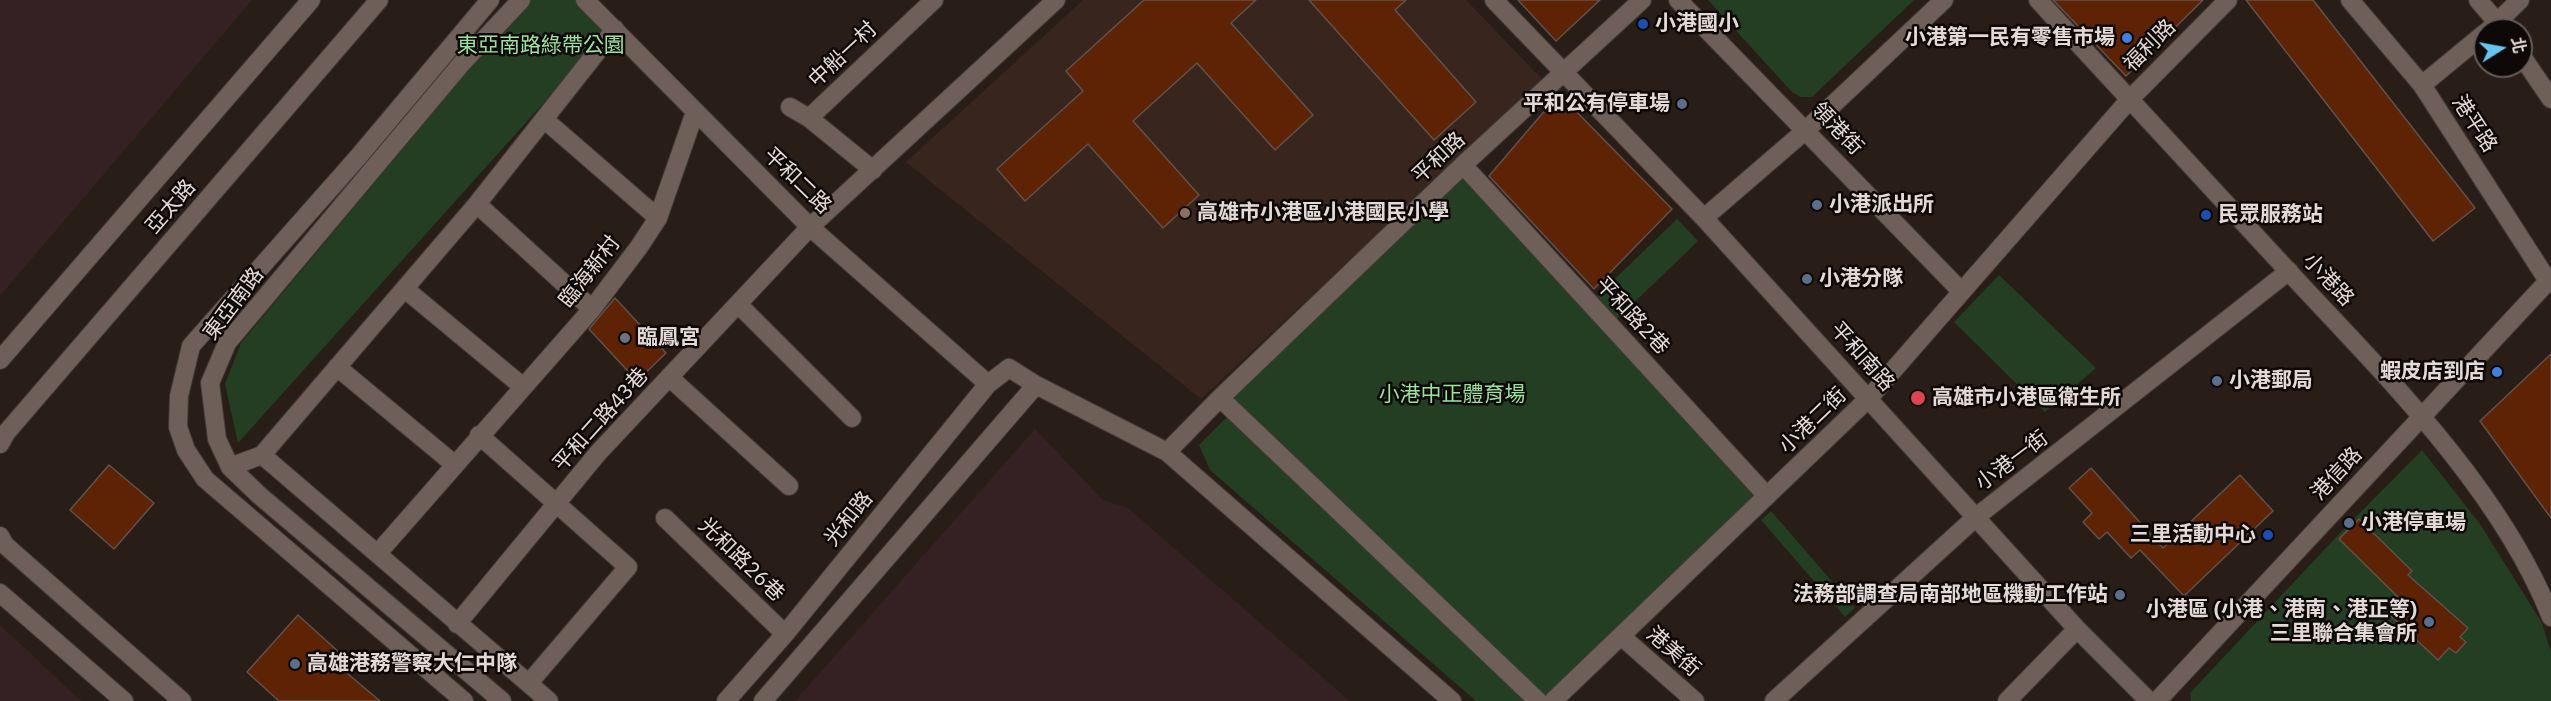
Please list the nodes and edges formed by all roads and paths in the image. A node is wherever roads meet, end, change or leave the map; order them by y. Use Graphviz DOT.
graph roads {
  1 [pos="311,0"];
  2 [pos="379,0"];
  3 [pos="490,0"];
  4 [pos="520,0"];
  5 [pos="585,0"];
  6 [pos="934,0"];
  7 [pos="1056,0"];
  8 [pos="1494,0"];
  9 [pos="1642,0"];
  10 [pos="1678,0"];
  11 [pos="1944,0"];
  12 [pos="2038,0"];
  13 [pos="2228,0"];
  14 [pos="2350,0"];
  15 [pos="2478,0"];
  16 [pos="2520,0"];
  17 [pos="2488,18"];
  18 [pos="2504,18"];
  19 [pos="615,29"];
  20 [pos="2473,45"];
  21 [pos="1563,72"];
  22 [pos="2533,73"];
  23 [pos="2422,85"];
  24 [pos="2130,99"];
  25 [pos="2551,99"];
  26 [pos="790,107"];
  27 [pos="695,112"];
  28 [pos="808,118"];
  29 [pos="545,120"];
  30 [pos="1806,130"];
  31 [pos="1463,165"];
  32 [pos="873,170"];
  33 [pos="477,204"];
  34 [pos="658,218"];
  35 [pos="1704,218"];
  36 [pos="810,227"];
  37 [pos="2289,271"];
  38 [pos="2549,280"];
  39 [pos="405,289"];
  40 [pos="1961,291"];
  41 [pos="738,304"];
  42 [pos="592,309"];
  43 [pos="0,360"];
  44 [pos="337,367"];
  45 [pos="669,377"];
  46 [pos="988,384"];
  47 [pos="1036,385"];
  48 [pos="522,386"];
  49 [pos="1220,398"];
  50 [pos="1869,398"];
  51 [pos="2423,416"];
  52 [pos="852,418"];
  53 [pos="479,435"];
  54 [pos="0,444"];
  55 [pos="1167,452"];
  56 [pos="262,455"];
  57 [pos="454,464"];
  58 [pos="230,467"];
  59 [pos="789,486"];
  60 [pos="1767,496"];
  61 [pos="557,503"];
  62 [pos="1976,517"];
  63 [pos="665,518"];
  64 [pos="0,536"];
  65 [pos="378,553"];
  66 [pos="2545,585"];
  67 [pos="0,593"];
  68 [pos="2551,617"];
  69 [pos="458,624"];
  70 [pos="2077,629"];
  71 [pos="785,634"];
  72 [pos="1621,636"];
  73 [pos="529,683"];
  74 [pos="124,701"];
  75 [pos="182,701"];
  76 [pos="464,701"];
  77 [pos="502,701"];
  78 [pos="549,701"];
  79 [pos="726,701"];
  80 [pos="763,701"];
  81 [pos="1452,701"];
  82 [pos="1538,701"];
  83 [pos="1553,701"];
  84 [pos="1695,701"];
  85 [pos="1774,701"];
  86 [pos="2007,701"];
  87 [pos="2149,701"];
  88 [pos="2157,701"];
  1 -- 43 [label="street, 亞太路"];
  2 -- 54 [label="street, 亞太路"];
  3 -- 76 [label="street, 東亞南路"];
  4 -- 58 [label="street, 東亞南路"];
  5 -- 19 [label="street, 平和二路"];
  6 -- 28 [label="street, 中船一村"];
  7 -- 32 [label="street, 平和二路43巷"];
  8 -- 21 [label="street, 平和南路"];
  9 -- 21 [label="street, 平和路"];
  10 -- 30 [label="street, 領港街"];
  11 -- 30 [label="street"];
  12 -- 24 [label="street, 小港路"];
  13 -- 24 [label="street, 福利路"];
  14 -- 23 [label="street, 港平路"];
  15 -- 17 [label="street"];
  16 -- 18 [label="street"];
  19 -- 27 [label="street, 平和二路"];
  19 -- 29 [label="street"];
  20 -- 23 [label="street"];
  21 -- 31 [label="street, 平和路"];
  21 -- 35 [label="street, 平和南路"];
  22 -- 25 [label="street"];
  23 -- 38 [label="street, 港平路"];
  24 -- 37 [label="street, 小港路"];
  24 -- 40 [label="street, 小港二街"];
  26 -- 28 [label="street"];
  27 -- 34 [label="street, 臨海新村"];
  27 -- 36 [label="street, 平和二路"];
  28 -- 32 [label="street"];
  29 -- 33 [label="street"];
  29 -- 34 [label="street"];
  30 -- 35 [label="street"];
  30 -- 40 [label="street, 領港街"];
  31 -- 49 [label="street, 平和路"];
  31 -- 60 [label="street, 平和路2巷"];
  32 -- 36 [label="street, 平和二路43巷"];
  33 -- 39 [label="street"];
  33 -- 42 [label="street"];
  34 -- 42 [label="street, 臨海新村"];
  35 -- 50 [label="street, 平和南路"];
  36 -- 41 [label="street, 平和二路43巷"];
  36 -- 46 [label="street, 平和二路"];
  37 -- 51 [label="street, 小港路"];
  37 -- 62 [label="street, 小港一街"];
  38 -- 51 [label="street, 港信路"];
  39 -- 44 [label="street"];
  39 -- 48 [label="street"];
  40 -- 50 [label="street, 小港二街"];
  41 -- 45 [label="street, 平和二路43巷"];
  41 -- 52 [label="street"];
  42 -- 48 [label="street, 臨海新村"];
  44 -- 56 [label="street"];
  44 -- 57 [label="street"];
  45 -- 59 [label="street"];
  45 -- 61 [label="street, 平和二路43巷"];
  46 -- 47 [label="street, 光和路"];
  46 -- 71 [label="street, 光和路"];
  47 -- 55 [label="street"];
  47 -- 80 [label="street"];
  48 -- 53 [label="street, 臨海新村"];
  49 -- 55 [label="street, 平和路"];
  49 -- 82 [label="street"];
  50 -- 60 [label="street, 小港二街"];
  50 -- 62 [label="street, 平和南路"];
  51 -- 66 [label="street, 小港路"];
  51 -- 88 [label="street, 港信路"];
  53 -- 57 [label="street, 臨海新村"];
  53 -- 61 [label="street"];
  55 -- 81 [label="street"];
  56 -- 58 [label="street"];
  56 -- 65 [label="street"];
  57 -- 65 [label="street, 臨海新村"];
  58 -- 77 [label="street, 東亞南路"];
  60 -- 72 [label="street, 小港二街"];
  61 -- 69 [label="street, 平和二路43巷"];
  61 -- 73 [label="street"];
  62 -- 70 [label="street, 平和南路"];
  62 -- 85 [label="street, 小港一街"];
  63 -- 71 [label="street, 光和路26巷"];
  64 -- 75 [label="street"];
  65 -- 69 [label="street"];
  66 -- 68 [label="street, 小港路"];
  67 -- 74 [label="street"];
  69 -- 73 [label="street"];
  70 -- 86 [label="street"];
  70 -- 87 [label="street, 平和南路"];
  71 -- 79 [label="street, 光和路"];
  72 -- 83 [label="street, 小港二街"];
  72 -- 84 [label="street, 港美街"];
  73 -- 78 [label="street"];
}
